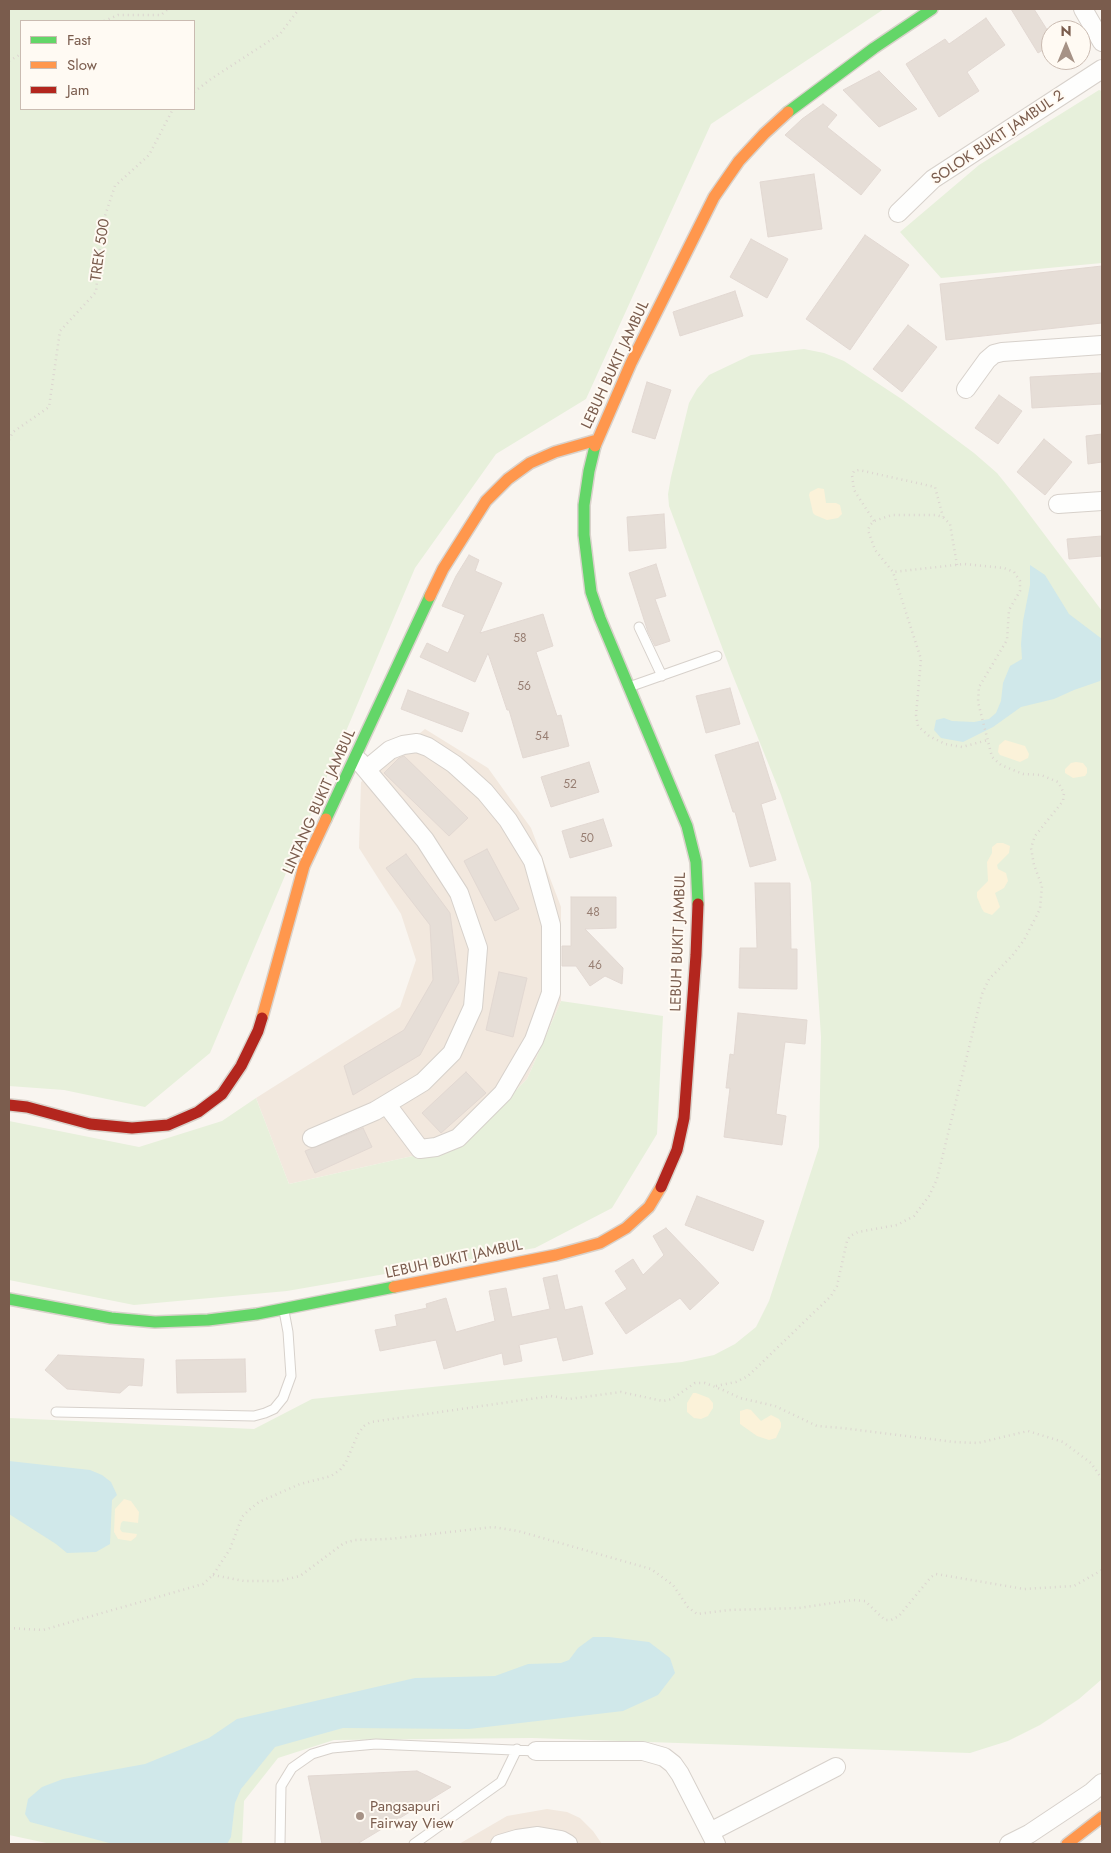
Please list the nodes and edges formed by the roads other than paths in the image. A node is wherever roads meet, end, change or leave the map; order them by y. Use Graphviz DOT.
graph roads {
  1 [pos="932,9"];
  2 [pos="1084,9"];
  3 [pos="1102,42"];
  4 [pos="1102,69"];
  5 [pos="898,213"];
  6 [pos="1102,345"];
  7 [pos="966,389"];
  8 [pos="597,440"];
  9 [pos="1102,501"];
  10 [pos="1058,504"];
  11 [pos="639,627"];
  12 [pos="718,656"];
  13 [pos="662,676"];
  14 [pos="629,687"];
  15 [pos="361,763"];
  16 [pos="386,1105"];
  17 [pos="9,1106"];
  18 [pos="312,1138"];
  19 [pos="9,1299"];
  20 [pos="284,1309"];
  21 [pos="56,1412"];
  22 [pos="516,1749"];
  23 [pos="536,1751"];
  24 [pos="836,1767"];
  25 [pos="1102,1783"];
  26 [pos="1102,1817"];
  27 [pos="713,1838"];
  28 [pos="280,1844"];
  29 [pos="414,1844"];
  30 [pos="500,1844"];
  31 [pos="568,1844"];
  32 [pos="1009,1844"];
  33 [pos="1067,1844"];
  1 -- 8 [label="main road, LEBUH BUKIT JAMBUL"];
  2 -- 3 [label="street"];
  4 -- 5 [label="street, SOLOK BUKIT JAMBUL 2"];
  6 -- 7 [label="street"];
  8 -- 14 [label="main road, LEBUH BUKIT JAMBUL"];
  8 -- 15 [label="main road, LINTANG BUKIT JAMBUL"];
  9 -- 10 [label="street"];
  11 -- 13 [label="lane"];
  12 -- 13 [label="lane"];
  13 -- 14 [label="lane"];
  14 -- 20 [label="main road, LEBUH BUKIT JAMBUL"];
  15 -- 16 [label="street"];
  15 -- 16 [label="street"];
  15 -- 17 [label="main road, LINTANG BUKIT JAMBUL"];
  16 -- 18 [label="street"];
  19 -- 20 [label="main road, LEBUH BUKIT JAMBUL"];
  20 -- 21 [label="lane"];
  22 -- 23 [label="lane"];
  22 -- 28 [label="lane"];
  22 -- 29 [label="lane"];
  23 -- 27 [label="street"];
  24 -- 27 [label="street"];
  25 -- 32 [label="street"];
  26 -- 33 [label="main road"];
  30 -- 31 [label="street"];
}
